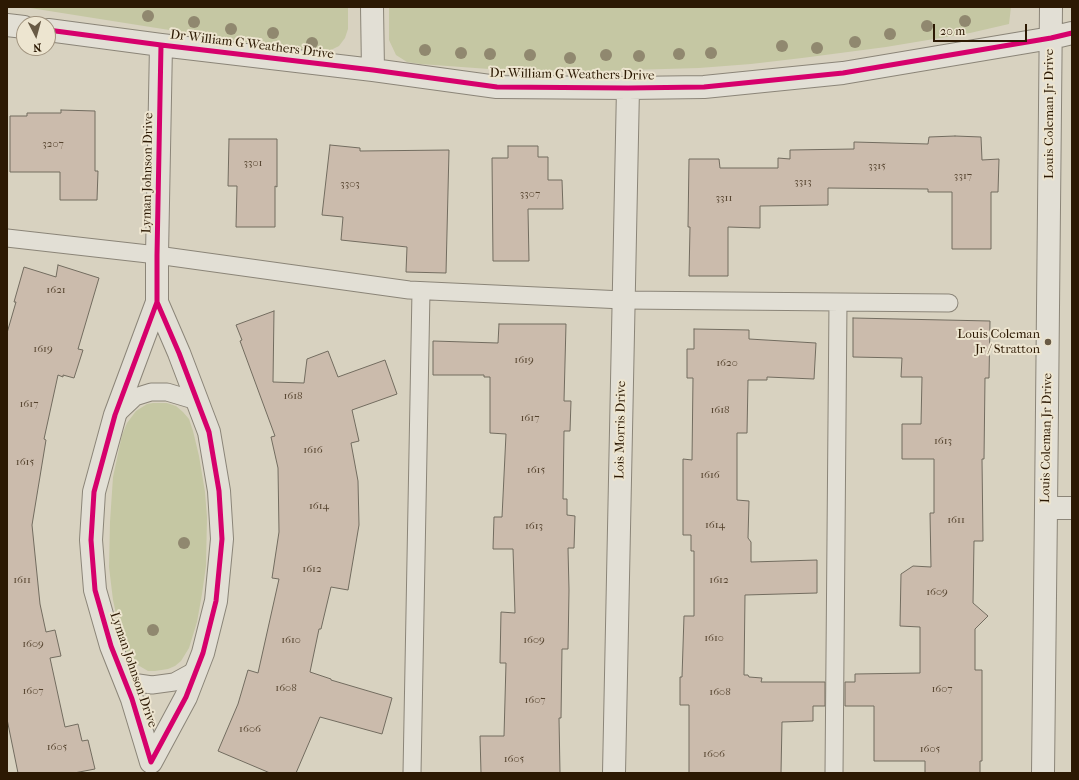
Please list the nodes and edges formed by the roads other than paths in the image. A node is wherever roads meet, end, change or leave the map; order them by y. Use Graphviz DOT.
graph roads {
  1 [pos="372,7"];
  2 [pos="1051,7"];
  3 [pos="56,31"];
  4 [pos="1072,32"];
  5 [pos="1051,38"];
  6 [pos="161,45"];
  7 [pos="373,70"];
  8 [pos="628,88"];
  9 [pos="7,238"];
  10 [pos="157,255"];
  11 [pos="421,291"];
  12 [pos="623,300"];
  13 [pos="157,302"];
  14 [pos="838,302"];
  15 [pos="949,302"];
  16 [pos="197,401"];
  17 [pos="115,415"];
  18 [pos="1046,508"];
  19 [pos="1072,508"];
  20 [pos="196,670"];
  21 [pos="125,681"];
  22 [pos="151,767"];
  23 [pos="412,773"];
  24 [pos="614,773"];
  25 [pos="834,773"];
  26 [pos="1043,773"];
  1 -- 7 [label="street"];
  2 -- 5 [label="street, Louis Coleman Jr Drive"];
  3 -- 6 [label="street, Dr William G Weathers Drive"];
  4 -- 5 [label="street, Dr William G Weathers Drive"];
  5 -- 8 [label="street, Dr William G Weathers Drive"];
  5 -- 18 [label="street, Louis Coleman Jr Drive"];
  6 -- 7 [label="street, Dr William G Weathers Drive"];
  6 -- 10 [label="street, Lyman Johnson Drive"];
  7 -- 8 [label="street, Dr William G Weathers Drive"];
  8 -- 12 [label="street, Lois Morris Drive"];
  9 -- 10 [label="lane"];
  10 -- 11 [label="lane"];
  10 -- 13 [label="street, Lyman Johnson Drive"];
  11 -- 12 [label="lane"];
  11 -- 23 [label="lane"];
  12 -- 14 [label="lane"];
  12 -- 24 [label="street, Lois Morris Drive"];
  13 -- 16 [label="street, Lyman Johnson Drive"];
  13 -- 17 [label="street, Lyman Johnson Drive"];
  14 -- 15 [label="lane"];
  14 -- 25 [label="lane"];
  16 -- 17 [label="lane"];
  16 -- 20 [label="street, Lyman Johnson Drive"];
  17 -- 21 [label="street, Lyman Johnson Drive"];
  18 -- 19 [label="street"];
  18 -- 26 [label="street, Louis Coleman Jr Drive"];
  20 -- 21 [label="lane"];
  20 -- 22 [label="street, Lyman Johnson Drive"];
  21 -- 22 [label="street, Lyman Johnson Drive"];
}
